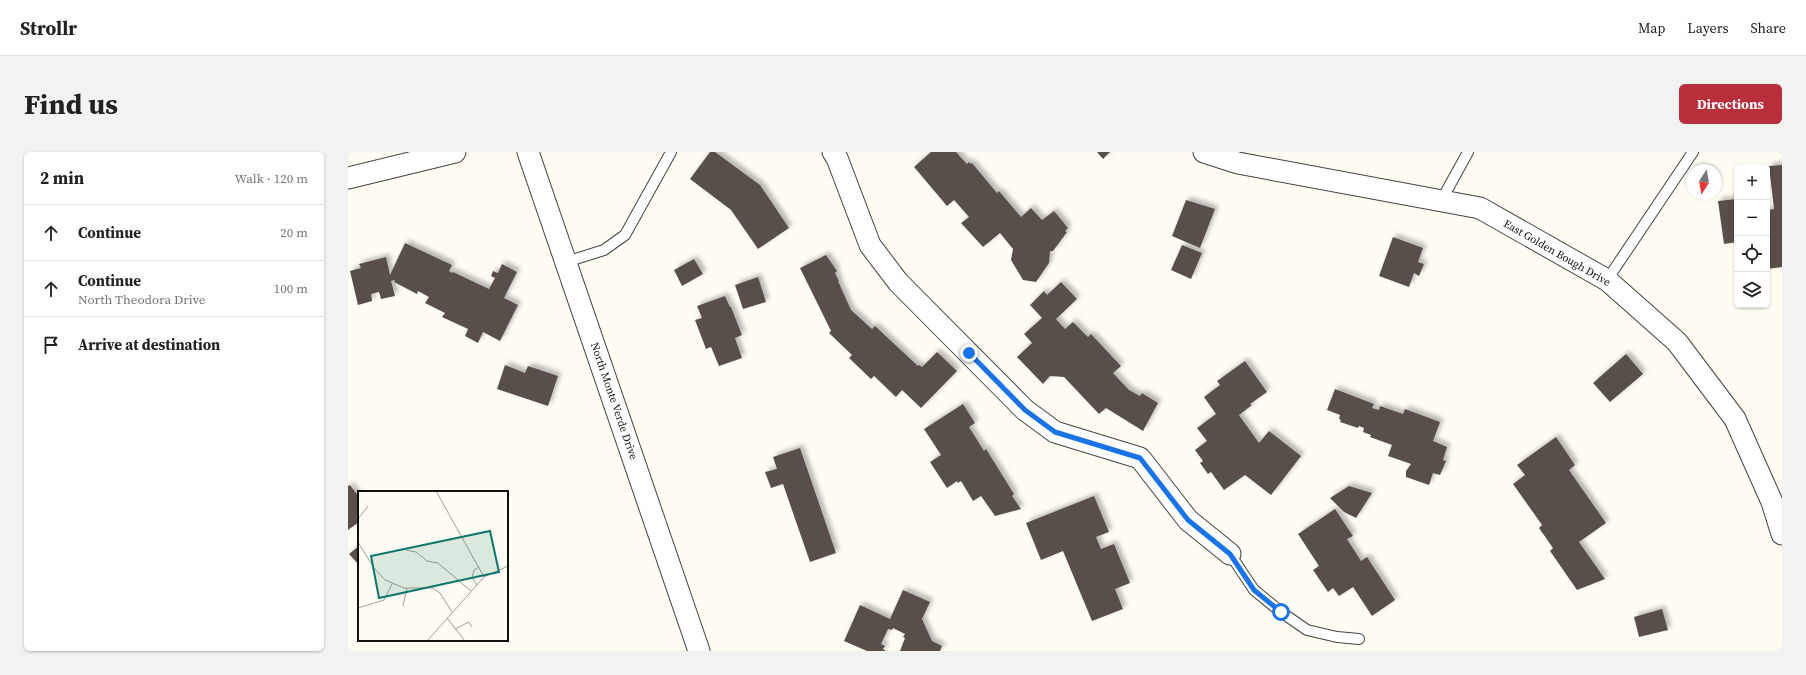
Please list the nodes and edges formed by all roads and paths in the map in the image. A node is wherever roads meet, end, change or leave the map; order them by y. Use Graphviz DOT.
graph roads {
  1 [pos="455,152"];
  2 [pos="528,152"];
  3 [pos="671,152"];
  4 [pos="833,152"];
  5 [pos="1204,152"];
  6 [pos="1468,152"];
  7 [pos="1693,152"];
  8 [pos="348,178"];
  9 [pos="1441,201"];
  10 [pos="566,262"];
  11 [pos="1607,280"];
  12 [pos="1782,534"];
  13 [pos="1230,554"];
  14 [pos="1359,640"];
  15 [pos="699,651"];
  1 -- 8 [label="street"];
  2 -- 10 [label="street, North Monte Verde Drive"];
  3 -- 10 [label="lane"];
  4 -- 13 [label="street"];
  5 -- 9 [label="street, East Golden Bough Drive"];
  6 -- 9 [label="lane"];
  7 -- 11 [label="lane"];
  9 -- 11 [label="street, East Golden Bough Drive"];
  10 -- 15 [label="street, North Monte Verde Drive"];
  11 -- 12 [label="street, East Golden Bough Drive"];
  13 -- 14 [label="lane"];
}
